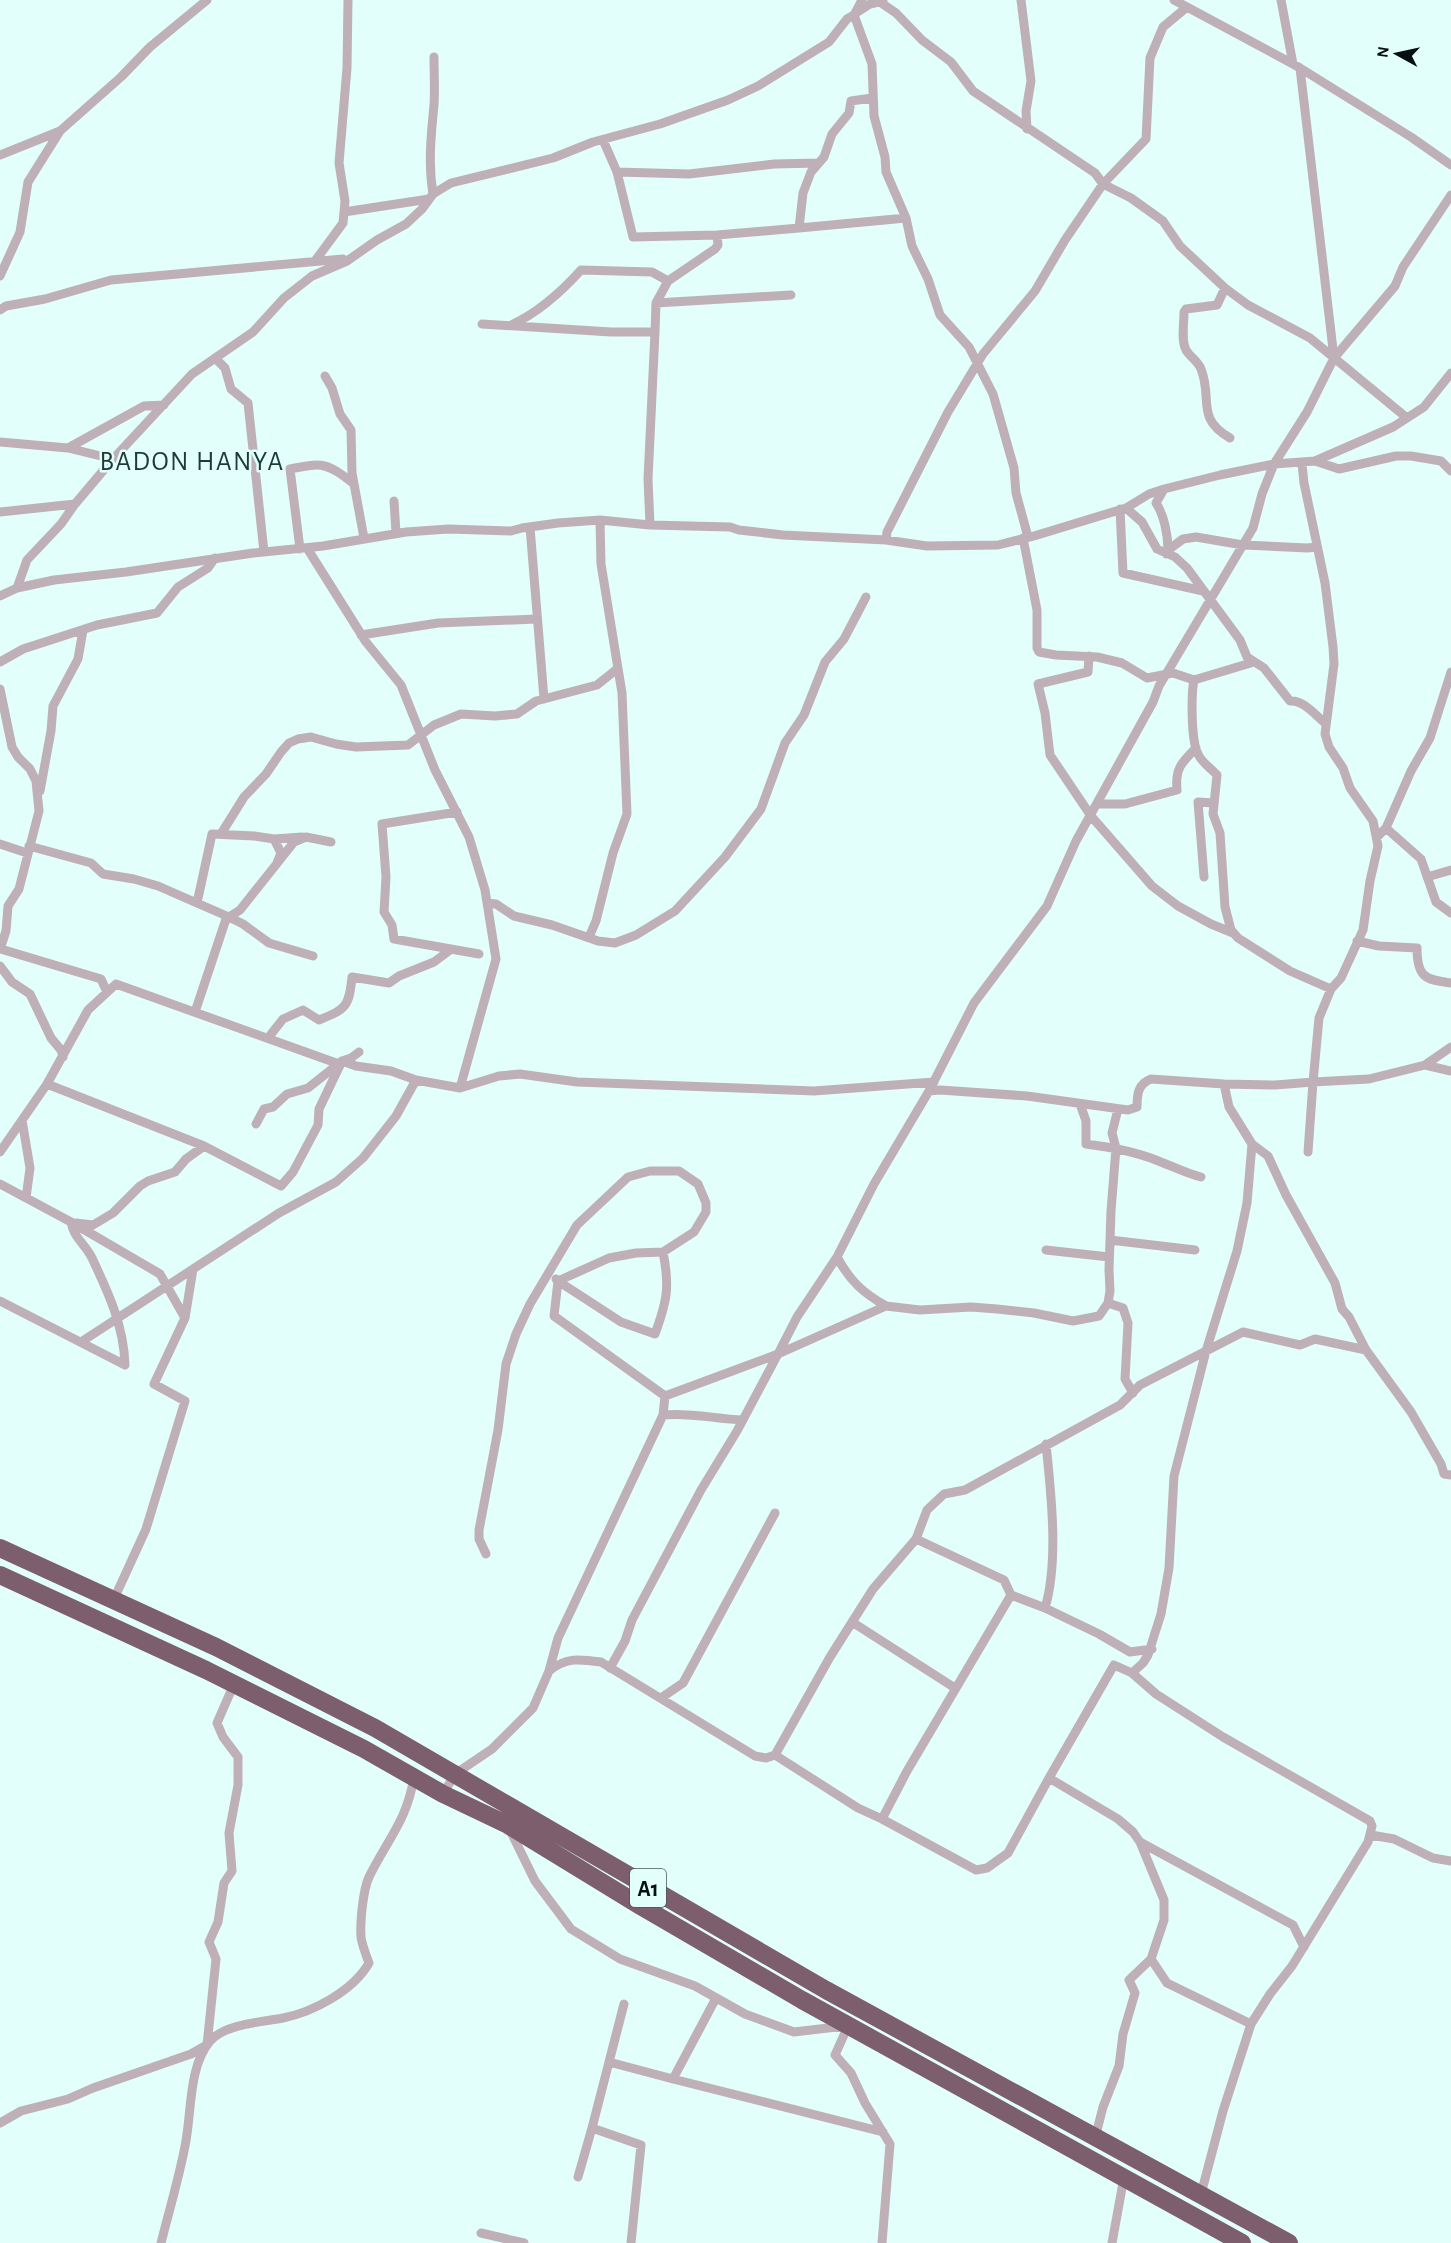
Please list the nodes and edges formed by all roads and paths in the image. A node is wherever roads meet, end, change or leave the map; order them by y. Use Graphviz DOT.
graph roads {
  1 [pos="207,0"];
  2 [pos="348,0"];
  3 [pos="862,0"];
  4 [pos="1021,0"];
  5 [pos="1174,0"];
  6 [pos="1281,0"];
  7 [pos="881,1"];
  8 [pos="1187,8"];
  9 [pos="855,14"];
  10 [pos="434,57"];
  11 [pos="1297,66"];
  12 [pos="872,98"];
  13 [pos="1027,129"];
  14 [pos="60,130"];
  15 [pos="603,140"];
  16 [pos="0,155"];
  17 [pos="819,164"];
  18 [pos="1451,165"];
  19 [pos="617,172"];
  20 [pos="1103,184"];
  21 [pos="1451,195"];
  22 [pos="431,196"];
  23 [pos="344,212"];
  24 [pos="906,218"];
  25 [pos="800,228"];
  26 [pos="717,235"];
  27 [pos="352,258"];
  28 [pos="315,261"];
  29 [pos="0,276"];
  30 [pos="668,281"];
  31 [pos="1225,288"];
  32 [pos="791,295"];
  33 [pos="656,303"];
  34 [pos="0,310"];
  35 [pos="482,324"];
  36 [pos="510,325"];
  37 [pos="655,332"];
  38 [pos="215,358"];
  39 [pos="1334,358"];
  40 [pos="978,365"];
  41 [pos="1451,373"];
  42 [pos="325,376"];
  43 [pos="164,405"];
  44 [pos="1407,418"];
  45 [pos="1230,438"];
  46 [pos="0,442"];
  47 [pos="68,448"];
  48 [pos="113,459"];
  49 [pos="1315,461"];
  50 [pos="1274,464"];
  51 [pos="1302,464"];
  52 [pos="1451,471"];
  53 [pos="354,484"];
  54 [pos="1164,489"];
  55 [pos="394,501"];
  56 [pos="75,504"];
  57 [pos="1123,509"];
  58 [pos="0,512"];
  59 [pos="600,520"];
  60 [pos="650,525"];
  61 [pos="530,527"];
  62 [pos="396,533"];
  63 [pos="364,538"];
  64 [pos="1026,538"];
  65 [pos="886,540"];
  66 [pos="1243,545"];
  67 [pos="1317,547"];
  68 [pos="303,549"];
  69 [pos="264,552"];
  70 [pos="1167,552"];
  71 [pos="215,558"];
  72 [pos="17,588"];
  73 [pos="1203,591"];
  74 [pos="0,596"];
  75 [pos="866,597"];
  76 [pos="1211,601"];
  77 [pos="536,619"];
  78 [pos="83,630"];
  79 [pos="361,635"];
  80 [pos="1089,656"];
  81 [pos="1254,662"];
  82 [pos="0,664"];
  83 [pos="617,669"];
  84 [pos="1168,673"];
  85 [pos="1451,675"];
  86 [pos="1194,680"];
  87 [pos="0,689"];
  88 [pos="544,699"];
  89 [pos="1325,723"];
  90 [pos="421,735"];
  91 [pos="1196,748"];
  92 [pos="39,796"];
  93 [pos="1214,803"];
  94 [pos="1098,804"];
  95 [pos="457,812"];
  96 [pos="1091,816"];
  97 [pos="1386,828"];
  98 [pos="221,834"];
  99 [pos="306,837"];
  100 [pos="1377,837"];
  101 [pos="274,839"];
  102 [pos="331,842"];
  103 [pos="0,844"];
  104 [pos="28,850"];
  105 [pos="277,863"];
  106 [pos="1451,870"];
  107 [pos="1427,876"];
  108 [pos="1204,877"];
  109 [pos="197,903"];
  110 [pos="487,903"];
  111 [pos="1451,913"];
  112 [pos="228,916"];
  113 [pos="1233,933"];
  114 [pos="589,937"];
  115 [pos="1358,941"];
  116 [pos="1,949"];
  117 [pos="450,950"];
  118 [pos="479,954"];
  119 [pos="313,956"];
  120 [pos="0,966"];
  121 [pos="1451,983"];
  122 [pos="1331,988"];
  123 [pos="107,992"];
  124 [pos="195,1012"];
  125 [pos="268,1038"];
  126 [pos="1451,1047"];
  127 [pos="358,1052"];
  128 [pos="63,1057"];
  129 [pos="340,1062"];
  130 [pos="1425,1065"];
  131 [pos="1451,1071"];
  132 [pos="416,1080"];
  133 [pos="934,1082"];
  134 [pos="1313,1082"];
  135 [pos="47,1084"];
  136 [pos="1224,1084"];
  137 [pos="460,1088"];
  138 [pos="929,1091"];
  139 [pos="1080,1104"];
  140 [pos="1118,1109"];
  141 [pos="22,1120"];
  142 [pos="256,1124"];
  143 [pos="1252,1144"];
  144 [pos="204,1146"];
  145 [pos="1116,1148"];
  146 [pos="0,1152"];
  147 [pos="1308,1152"];
  148 [pos="1202,1177"];
  149 [pos="0,1184"];
  150 [pos="26,1198"];
  151 [pos="71,1222"];
  152 [pos="1110,1240"];
  153 [pos="1046,1250"];
  154 [pos="1195,1250"];
  155 [pos="663,1252"];
  156 [pos="837,1257"];
  157 [pos="1109,1257"];
  158 [pos="194,1269"];
  159 [pos="548,1273"];
  160 [pos="558,1281"];
  161 [pos="167,1286"];
  162 [pos="0,1301"];
  163 [pos="1108,1303"];
  164 [pos="886,1306"];
  165 [pos="118,1318"];
  166 [pos="184,1318"];
  167 [pos="81,1342"];
  168 [pos="1365,1350"];
  169 [pos="1206,1351"];
  170 [pos="778,1354"];
  171 [pos="1132,1393"];
  172 [pos="665,1396"];
  173 [pos="663,1415"];
  174 [pos="743,1420"];
  175 [pos="1046,1444"];
  176 [pos="1451,1475"];
  177 [pos="775,1513"];
  178 [pos="916,1539"];
  179 [pos="0,1548"];
  180 [pos="486,1554"];
  181 [pos="0,1575"];
  182 [pos="1011,1595"];
  183 [pos="113,1601"];
  184 [pos="1046,1608"];
  185 [pos="852,1622"];
  186 [pos="1152,1649"];
  187 [pos="610,1668"];
  188 [pos="549,1671"];
  189 [pos="1132,1672"];
  190 [pos="290,1683"];
  191 [pos="234,1684"];
  192 [pos="955,1688"];
  193 [pos="661,1698"];
  194 [pos="279,1706"];
  195 [pos="775,1755"];
  196 [pos="455,1774"];
  197 [pos="414,1777"];
  198 [pos="1050,1778"];
  199 [pos="443,1794"];
  200 [pos="882,1819"];
  201 [pos="508,1825"];
  202 [pos="1371,1835"];
  203 [pos="1140,1842"];
  204 [pos="1451,1861"];
  205 [pos="1304,1947"];
  206 [pos="1151,1959"];
  207 [pos="716,1998"];
  208 [pos="624,2004"];
  209 [pos="1251,2024"];
  210 [pos="848,2026"];
  211 [pos="207,2045"];
  212 [pos="609,2062"];
  213 [pos="673,2079"];
  214 [pos="0,2123"];
  215 [pos="592,2128"];
  216 [pos="884,2132"];
  217 [pos="1095,2138"];
  218 [pos="1124,2176"];
  219 [pos="578,2177"];
  220 [pos="1201,2194"];
  221 [pos="481,2233"];
  222 [pos="161,2243"];
  223 [pos="524,2243"];
  224 [pos="631,2243"];
  225 [pos="882,2243"];
  226 [pos="1112,2243"];
  227 [pos="1242,2243"];
  228 [pos="1289,2243"];
  1 -- 14 [label="street"];
  2 -- 23 [label="street"];
  3 -- 9 [label="street"];
  4 -- 13 [label="street"];
  5 -- 8 [label="street"];
  6 -- 11 [label="street"];
  7 -- 9 [label="street"];
  7 -- 13 [label="street"];
  8 -- 11 [label="street"];
  8 -- 20 [label="street"];
  9 -- 12 [label="street"];
  9 -- 15 [label="street"];
  10 -- 22 [label="street"];
  11 -- 18 [label="street"];
  11 -- 39 [label="street"];
  12 -- 17 [label="street"];
  12 -- 24 [label="street"];
  13 -- 20 [label="street"];
  14 -- 16 [label="street"];
  14 -- 29 [label="street"];
  15 -- 19 [label="street"];
  15 -- 22 [label="street"];
  17 -- 19 [label="street"];
  17 -- 25 [label="street"];
  19 -- 26 [label="street"];
  20 -- 31 [label="street"];
  20 -- 40 [label="street"];
  21 -- 39 [label="street"];
  22 -- 23 [label="street"];
  22 -- 27 [label="street"];
  23 -- 28 [label="street"];
  24 -- 25 [label="street"];
  24 -- 40 [label="street"];
  25 -- 26 [label="street"];
  26 -- 30 [label="street"];
  27 -- 28 [label="street"];
  27 -- 38 [label="street"];
  28 -- 34 [label="street"];
  30 -- 33 [label="street"];
  30 -- 36 [label="street"];
  31 -- 39 [label="street"];
  31 -- 45 [label="street"];
  32 -- 33 [label="street"];
  33 -- 37 [label="street"];
  35 -- 36 [label="street"];
  36 -- 37 [label="street"];
  37 -- 60 [label="street"];
  38 -- 43 [label="street"];
  38 -- 69 [label="street"];
  39 -- 44 [label="street"];
  39 -- 50 [label="street"];
  40 -- 64 [label="street"];
  40 -- 65 [label="street"];
  41 -- 44 [label="street"];
  42 -- 53 [label="street"];
  43 -- 47 [label="street"];
  43 -- 48 [label="street"];
  44 -- 49 [label="street"];
  46 -- 47 [label="street"];
  47 -- 48 [label="street"];
  48 -- 56 [label="street"];
  49 -- 51 [label="street"];
  49 -- 52 [label="street"];
  50 -- 51 [label="street"];
  50 -- 54 [label="street"];
  50 -- 66 [label="street"];
  51 -- 67 [label="street"];
  53 -- 63 [label="street"];
  53 -- 68 [label="street"];
  54 -- 57 [label="street"];
  54 -- 70 [label="street"];
  55 -- 62 [label="street"];
  56 -- 58 [label="street"];
  56 -- 72 [label="street"];
  57 -- 64 [label="street"];
  57 -- 70 [label="street"];
  57 -- 73 [label="street"];
  59 -- 60 [label="street"];
  59 -- 61 [label="street"];
  59 -- 83 [label="street"];
  60 -- 65 [label="street"];
  61 -- 62 [label="street"];
  61 -- 77 [label="street"];
  62 -- 63 [label="street"];
  63 -- 68 [label="street"];
  64 -- 65 [label="street"];
  64 -- 80 [label="street"];
  66 -- 67 [label="street"];
  66 -- 70 [label="street"];
  66 -- 76 [label="street"];
  67 -- 89 [label="street"];
  68 -- 69 [label="street"];
  68 -- 79 [label="street"];
  69 -- 71 [label="street"];
  70 -- 73 [label="street"];
  71 -- 72 [label="street"];
  71 -- 78 [label="street"];
  72 -- 74 [label="street"];
  73 -- 76 [label="street"];
  75 -- 114 [label="street"];
  76 -- 81 [label="street"];
  76 -- 84 [label="street"];
  77 -- 79 [label="street"];
  77 -- 88 [label="street"];
  78 -- 82 [label="street"];
  78 -- 92 [label="street"];
  79 -- 90 [label="street"];
  80 -- 84 [label="street"];
  80 -- 96 [label="street"];
  81 -- 86 [label="street"];
  81 -- 89 [label="street"];
  83 -- 88 [label="street"];
  83 -- 114 [label="street"];
  84 -- 86 [label="street"];
  84 -- 94 [label="street"];
  85 -- 97 [label="street"];
  86 -- 91 [label="street"];
  87 -- 92 [label="street"];
  88 -- 90 [label="street"];
  89 -- 100 [label="street"];
  90 -- 95 [label="street"];
  90 -- 98 [label="street"];
  91 -- 93 [label="street"];
  91 -- 94 [label="street"];
  92 -- 104 [label="street"];
  93 -- 108 [label="street"];
  93 -- 113 [label="street"];
  94 -- 96 [label="street"];
  95 -- 110 [label="street"];
  95 -- 117 [label="street"];
  96 -- 113 [label="street"];
  96 -- 133 [label="street"];
  97 -- 100 [label="street"];
  97 -- 107 [label="street"];
  98 -- 101 [label="street"];
  98 -- 109 [label="street"];
  99 -- 101 [label="street"];
  99 -- 102 [label="street"];
  99 -- 105 [label="street"];
  100 -- 115 [label="street"];
  101 -- 105 [label="street"];
  103 -- 104 [label="street"];
  104 -- 109 [label="street"];
  104 -- 116 [label="street"];
  105 -- 112 [label="street"];
  106 -- 107 [label="street"];
  107 -- 111 [label="street"];
  109 -- 112 [label="street"];
  110 -- 114 [label="street"];
  110 -- 137 [label="street"];
  112 -- 119 [label="street"];
  112 -- 124 [label="street"];
  113 -- 122 [label="street"];
  115 -- 121 [label="street"];
  115 -- 122 [label="street"];
  116 -- 123 [label="street"];
  117 -- 118 [label="street"];
  117 -- 125 [label="street"];
  120 -- 128 [label="street"];
  122 -- 134 [label="street"];
  123 -- 124 [label="street"];
  123 -- 128 [label="street"];
  124 -- 125 [label="street"];
  125 -- 129 [label="street"];
  126 -- 130 [label="street"];
  127 -- 129 [label="street"];
  128 -- 135 [label="street"];
  129 -- 132 [label="street"];
  129 -- 142 [label="street"];
  129 -- 144 [label="street"];
  130 -- 131 [label="street"];
  130 -- 134 [label="street"];
  132 -- 137 [label="street"];
  132 -- 158 [label="street"];
  133 -- 137 [label="street"];
  133 -- 138 [label="street"];
  134 -- 136 [label="street"];
  134 -- 147 [label="street"];
  135 -- 141 [label="street"];
  135 -- 144 [label="street"];
  136 -- 140 [label="street"];
  136 -- 143 [label="street"];
  138 -- 139 [label="street"];
  138 -- 156 [label="street"];
  139 -- 140 [label="street"];
  139 -- 145 [label="street"];
  140 -- 145 [label="street"];
  141 -- 146 [label="street"];
  141 -- 150 [label="street"];
  143 -- 168 [label="street"];
  143 -- 169 [label="street"];
  144 -- 151 [label="street"];
  145 -- 148 [label="street"];
  145 -- 152 [label="street"];
  149 -- 150 [label="street"];
  150 -- 151 [label="street"];
  151 -- 161 [label="street"];
  151 -- 165 [label="street"];
  152 -- 154 [label="street"];
  152 -- 157 [label="street"];
  153 -- 157 [label="street"];
  155 -- 159 [label="street"];
  155 -- 160 [label="street"];
  155 -- 160 [label="street"];
  156 -- 164 [label="street"];
  156 -- 170 [label="street"];
  157 -- 163 [label="street"];
  158 -- 161 [label="street"];
  158 -- 166 [label="street"];
  159 -- 160 [label="street"];
  159 -- 180 [label="street"];
  160 -- 172 [label="street"];
  161 -- 165 [label="street"];
  161 -- 166 [label="street"];
  162 -- 167 [label="street"];
  163 -- 164 [label="street"];
  163 -- 171 [label="street"];
  164 -- 170 [label="street"];
  165 -- 167 [label="street"];
  165 -- 167 [label="street"];
  166 -- 183 [label="street"];
  168 -- 169 [label="street"];
  168 -- 176 [label="street"];
  169 -- 171 [label="street"];
  169 -- 186 [label="street"];
  170 -- 172 [label="street"];
  170 -- 174 [label="street"];
  171 -- 175 [label="street"];
  172 -- 173 [label="street"];
  173 -- 174 [label="street"];
  173 -- 188 [label="street"];
  174 -- 187 [label="street"];
  175 -- 178 [label="street"];
  175 -- 184 [label="street"];
  177 -- 193 [label="street"];
  178 -- 182 [label="street"];
  178 -- 185 [label="street"];
  179 -- 183 [label="highway, A1"];
  181 -- 191 [label="highway, A1"];
  182 -- 184 [label="street"];
  182 -- 192 [label="street"];
  183 -- 190 [label="highway, A1"];
  184 -- 186 [label="street"];
  185 -- 192 [label="street"];
  185 -- 195 [label="street"];
  186 -- 189 [label="street"];
  187 -- 188 [label="street"];
  187 -- 193 [label="street"];
  188 -- 196 [label="street"];
  189 -- 198 [label="street"];
  189 -- 202 [label="street"];
  190 -- 194 [label="highway"];
  190 -- 196 [label="highway, A1"];
  191 -- 194 [label="highway, A1"];
  191 -- 211 [label="street"];
  192 -- 200 [label="street"];
  193 -- 195 [label="street"];
  194 -- 197 [label="highway, A1"];
  195 -- 200 [label="street"];
  196 -- 199 [label="street"];
  196 -- 217 [label="highway, A1"];
  197 -- 199 [label="highway, A1"];
  197 -- 211 [label="street"];
  198 -- 200 [label="street"];
  198 -- 203 [label="street"];
  199 -- 201 [label="highway, A1"];
  201 -- 207 [label="street"];
  201 -- 210 [label="highway, A1"];
  202 -- 204 [label="street"];
  202 -- 205 [label="street"];
  203 -- 205 [label="street"];
  203 -- 206 [label="street"];
  205 -- 209 [label="street"];
  206 -- 209 [label="street"];
  206 -- 217 [label="street"];
  207 -- 210 [label="street"];
  207 -- 213 [label="street"];
  208 -- 212 [label="street"];
  209 -- 220 [label="street"];
  210 -- 216 [label="street"];
  210 -- 218 [label="highway, A1"];
  211 -- 214 [label="street"];
  211 -- 222 [label="street"];
  212 -- 213 [label="street"];
  212 -- 215 [label="street"];
  213 -- 216 [label="street"];
  215 -- 219 [label="street"];
  215 -- 224 [label="street"];
  216 -- 225 [label="street"];
  217 -- 220 [label="highway, A1"];
  218 -- 226 [label="street"];
  218 -- 227 [label="highway, A1"];
  220 -- 228 [label="highway, A1"];
  221 -- 223 [label="street"];
}
